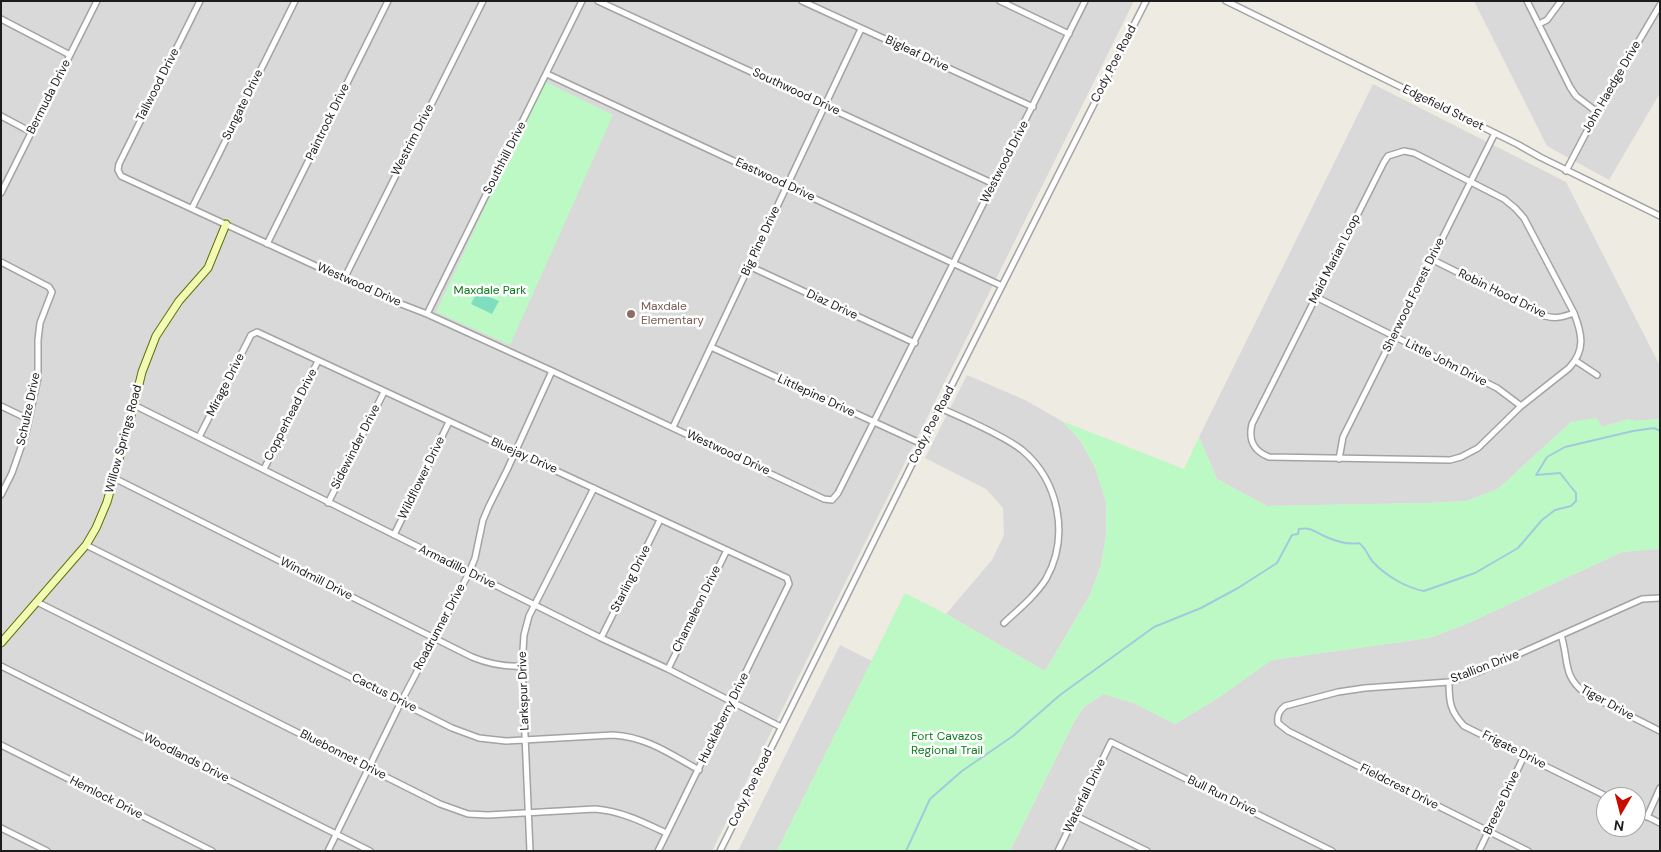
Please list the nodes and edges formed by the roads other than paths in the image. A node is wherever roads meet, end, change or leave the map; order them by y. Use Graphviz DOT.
graph roads {
  1 [pos="97,1"];
  2 [pos="200,1"];
  3 [pos="295,1"];
  4 [pos="388,1"];
  5 [pos="483,1"];
  6 [pos="582,1"];
  7 [pos="598,1"];
  8 [pos="802,1"];
  9 [pos="1000,1"];
  10 [pos="1085,1"];
  11 [pos="1146,1"];
  12 [pos="1226,1"];
  13 [pos="1527,1"];
  14 [pos="1561,1"];
  15 [pos="1660,4"];
  16 [pos="1,19"];
  17 [pos="1539,24"];
  18 [pos="861,28"];
  19 [pos="1069,34"];
  20 [pos="70,55"];
  21 [pos="547,74"];
  22 [pos="825,106"];
  23 [pos="1032,107"];
  24 [pos="1597,112"];
  25 [pos="1,116"];
  26 [pos="31,132"];
  27 [pos="1495,133"];
  28 [pos="118,170"];
  29 [pos="1566,170"];
  30 [pos="1471,182"];
  31 [pos="994,184"];
  32 [pos="787,185"];
  33 [pos="1,192"];
  34 [pos="192,208"];
  35 [pos="1660,216"];
  36 [pos="226,224"];
  37 [pos="267,244"];
  38 [pos="1431,260"];
  39 [pos="1,262"];
  40 [pos="954,264"];
  41 [pos="749,266"];
  42 [pos="344,279"];
  43 [pos="1002,286"];
  44 [pos="1316,297"];
  45 [pos="1574,313"];
  46 [pos="427,314"];
  47 [pos="254,333"];
  48 [pos="1394,336"];
  49 [pos="915,343"];
  50 [pos="711,347"];
  51 [pos="318,361"];
  52 [pos="1576,361"];
  53 [pos="552,371"];
  54 [pos="1596,375"];
  55 [pos="384,392"];
  56 [pos="1,406"];
  57 [pos="134,406"];
  58 [pos="1521,406"];
  59 [pos="940,408"];
  60 [pos="28,420"];
  61 [pos="449,422"];
  62 [pos="875,422"];
  63 [pos="673,427"];
  64 [pos="199,437"];
  65 [pos="922,444"];
  66 [pos="515,452"];
  67 [pos="1339,459"];
  68 [pos="264,469"];
  69 [pos="114,478"];
  70 [pos="594,488"];
  71 [pos="1,495"];
  72 [pos="328,503"];
  73 [pos="660,520"];
  74 [pos="394,535"];
  75 [pos="86,545"];
  76 [pos="727,550"];
  77 [pos="470,573"];
  78 [pos="789,584"];
  79 [pos="1660,598"];
  80 [pos="37,602"];
  81 [pos="534,605"];
  82 [pos="1004,623"];
  83 [pos="1561,635"];
  84 [pos="434,638"];
  85 [pos="601,638"];
  86 [pos="1,643"];
  87 [pos="1,666"];
  88 [pos="522,666"];
  89 [pos="668,669"];
  90 [pos="1449,682"];
  91 [pos="733,701"];
  92 [pos="401,702"];
  93 [pos="1278,716"];
  94 [pos="781,727"];
  95 [pos="1660,731"];
  96 [pos="526,741"];
  97 [pos="1111,742"];
  98 [pos="1,745"];
  99 [pos="1524,756"];
  100 [pos="369,768"];
  101 [pos="699,770"];
  102 [pos="1660,788"];
  103 [pos="1596,791"];
  104 [pos="528,813"];
  105 [pos="1076,816"];
  106 [pos="1647,817"];
  107 [pos="1660,823"];
  108 [pos="1,828"];
  109 [pos="1489,831"];
  110 [pos="336,834"];
  111 [pos="666,834"];
  112 [pos="47,851"];
  113 [pos="212,851"];
  114 [pos="328,851"];
  115 [pos="370,851"];
  116 [pos="530,851"];
  117 [pos="658,851"];
  118 [pos="720,851"];
  119 [pos="1058,851"];
  120 [pos="1147,851"];
  121 [pos="1332,851"];
  122 [pos="1479,851"];
  123 [pos="1528,851"];
  1 -- 20 [label="street, Bermuda Drive"];
  2 -- 28 [label="street, Tallwood Drive"];
  3 -- 34 [label="street, Sungate Drive"];
  4 -- 37 [label="street, Paintrock Drive"];
  5 -- 42 [label="street, Westrim Drive"];
  6 -- 21 [label="street, Southhill Drive"];
  7 -- 22 [label="street, Southwood Drive"];
  8 -- 18 [label="street, Bigleaf Drive"];
  9 -- 19 [label="street"];
  10 -- 19 [label="street, Westwood Drive"];
  11 -- 43 [label="street, Cody Poe Road"];
  12 -- 27 [label="street, Edgefield Street"];
  13 -- 17 [label="street"];
  14 -- 17 [label="street"];
  15 -- 24 [label="street, John Haedge Drive"];
  16 -- 20 [label="street"];
  17 -- 24 [label="street"];
  18 -- 22 [label="street, Big Pine Drive"];
  18 -- 23 [label="street, Bigleaf Drive"];
  19 -- 23 [label="street, Westwood Drive"];
  20 -- 26 [label="street, Bermuda Drive"];
  21 -- 32 [label="street, Eastwood Drive"];
  21 -- 46 [label="street, Southhill Drive"];
  22 -- 31 [label="street, Southwood Drive"];
  22 -- 32 [label="street, Big Pine Drive"];
  23 -- 31 [label="street, Westwood Drive"];
  24 -- 29 [label="street, John Haedge Drive"];
  25 -- 26 [label="street"];
  26 -- 33 [label="street, Bermuda Drive"];
  27 -- 29 [label="street, Edgefield Street"];
  27 -- 30 [label="street, Sherwood Forest Drive"];
  28 -- 34 [label="street, Westwood Drive"];
  29 -- 35 [label="street, Edgefield Street"];
  30 -- 38 [label="street, Sherwood Forest Drive"];
  30 -- 44 [label="street, Maid Marian Loop"];
  30 -- 45 [label="street, Maid Marian Loop"];
  31 -- 40 [label="street, Westwood Drive"];
  32 -- 40 [label="street, Eastwood Drive"];
  32 -- 41 [label="street, Big Pine Drive"];
  34 -- 36 [label="street, Westwood Drive"];
  36 -- 37 [label="street, Westwood Drive"];
  36 -- 57 [label="street, Willow Springs Road"];
  37 -- 42 [label="street, Westwood Drive"];
  38 -- 45 [label="street, Robin Hood Drive"];
  38 -- 48 [label="street, Sherwood Forest Drive"];
  39 -- 60 [label="street, Schulze Drive"];
  40 -- 43 [label="street, Eastwood Drive"];
  40 -- 49 [label="street, Westwood Drive"];
  41 -- 49 [label="street, Diaz Drive"];
  41 -- 50 [label="street, Big Pine Drive"];
  42 -- 46 [label="street, Westwood Drive"];
  43 -- 59 [label="street, Cody Poe Road"];
  44 -- 48 [label="street, Little John Drive"];
  44 -- 67 [label="street, Maid Marian Loop"];
  45 -- 52 [label="street, Maid Marian Loop"];
  46 -- 53 [label="street, Westwood Drive"];
  47 -- 51 [label="street, Bluejay Drive"];
  47 -- 64 [label="street, Mirage Drive"];
  48 -- 58 [label="street, Little John Drive"];
  48 -- 67 [label="street, Sherwood Forest Drive"];
  49 -- 62 [label="street, Westwood Drive"];
  50 -- 62 [label="street, Littlepine Drive"];
  50 -- 63 [label="street, Big Pine Drive"];
  51 -- 55 [label="street, Bluejay Drive"];
  51 -- 68 [label="street, Copperhead Drive"];
  52 -- 54 [label="street"];
  52 -- 58 [label="street, Maid Marian Loop"];
  53 -- 63 [label="street, Westwood Drive"];
  53 -- 66 [label="street, Roadrunner Drive"];
  55 -- 61 [label="street, Bluejay Drive"];
  55 -- 72 [label="street, Sidewinder Drive"];
  56 -- 60 [label="street"];
  57 -- 64 [label="street, Armadillo Drive"];
  57 -- 69 [label="street, Willow Springs Road"];
  58 -- 67 [label="street, Maid Marian Loop"];
  59 -- 65 [label="street, Cody Poe Road"];
  59 -- 82 [label="street"];
  60 -- 71 [label="street, Schulze Drive"];
  61 -- 66 [label="street, Bluejay Drive"];
  61 -- 74 [label="street, Wildflower Drive"];
  62 -- 63 [label="street, Westwood Drive"];
  62 -- 65 [label="street, Littlepine Drive"];
  64 -- 68 [label="street, Armadillo Drive"];
  65 -- 94 [label="street, Cody Poe Road"];
  66 -- 70 [label="street, Bluejay Drive"];
  66 -- 77 [label="street, Roadrunner Drive"];
  68 -- 72 [label="street, Armadillo Drive"];
  69 -- 75 [label="street, Willow Springs Road"];
  69 -- 84 [label="street, Windmill Drive"];
  70 -- 73 [label="street, Bluejay Drive"];
  70 -- 81 [label="street, Larkspur Drive"];
  72 -- 74 [label="street, Armadillo Drive"];
  73 -- 76 [label="street, Bluejay Drive"];
  73 -- 85 [label="street, Starling Drive"];
  74 -- 77 [label="street, Armadillo Drive"];
  75 -- 80 [label="street, Willow Springs Road"];
  75 -- 92 [label="street, Cactus Drive"];
  76 -- 78 [label="street, Bluejay Drive"];
  76 -- 89 [label="street, Chameleon Drive"];
  77 -- 81 [label="street, Armadillo Drive"];
  77 -- 84 [label="street, Roadrunner Drive"];
  78 -- 91 [label="street, Huckleberry Drive"];
  79 -- 83 [label="street, Stallion Drive"];
  80 -- 86 [label="street, Willow Springs Road"];
  80 -- 100 [label="street, Bluebonnet Drive"];
  81 -- 85 [label="street, Armadillo Drive"];
  81 -- 88 [label="street, Larkspur Drive"];
  83 -- 90 [label="street, Stallion Drive"];
  83 -- 95 [label="street, Tiger Drive"];
  84 -- 88 [label="street, Windmill Drive"];
  84 -- 92 [label="street, Roadrunner Drive"];
  85 -- 89 [label="street, Armadillo Drive"];
  87 -- 110 [label="street, Woodlands Drive"];
  88 -- 96 [label="street, Larkspur Drive"];
  89 -- 91 [label="street, Armadillo Drive"];
  90 -- 93 [label="street, Stallion Drive"];
  90 -- 99 [label="street, Frigate Drive"];
  91 -- 94 [label="street, Armadillo Drive"];
  91 -- 101 [label="street, Huckleberry Drive"];
  92 -- 96 [label="street, Cactus Drive"];
  92 -- 100 [label="street, Roadrunner Drive"];
  93 -- 109 [label="street, Fieldcrest Drive"];
  94 -- 118 [label="street, Cody Poe Road"];
  96 -- 101 [label="street, Cactus Drive"];
  96 -- 104 [label="street, Larkspur Drive"];
  97 -- 105 [label="street, Waterfall Drive"];
  97 -- 121 [label="street, Bull Run Drive"];
  98 -- 113 [label="street, Hemlock Drive"];
  99 -- 103 [label="street, Frigate Drive"];
  99 -- 109 [label="street, Breeze Drive"];
  100 -- 104 [label="street, Bluebonnet Drive"];
  100 -- 110 [label="street, Roadrunner Drive"];
  101 -- 111 [label="street, Huckleberry Drive"];
  102 -- 106 [label="street"];
  104 -- 111 [label="street, Bluebonnet Drive"];
  104 -- 116 [label="street, Larkspur Drive"];
  105 -- 119 [label="street, Waterfall Drive"];
  105 -- 120 [label="street"];
  106 -- 107 [label="street"];
  108 -- 112 [label="street"];
  109 -- 122 [label="street, Breeze Drive"];
  109 -- 123 [label="street, Fieldcrest Drive"];
  110 -- 114 [label="street, Roadrunner Drive"];
  110 -- 115 [label="street, Woodlands Drive"];
  111 -- 117 [label="street, Huckleberry Drive"];
}
